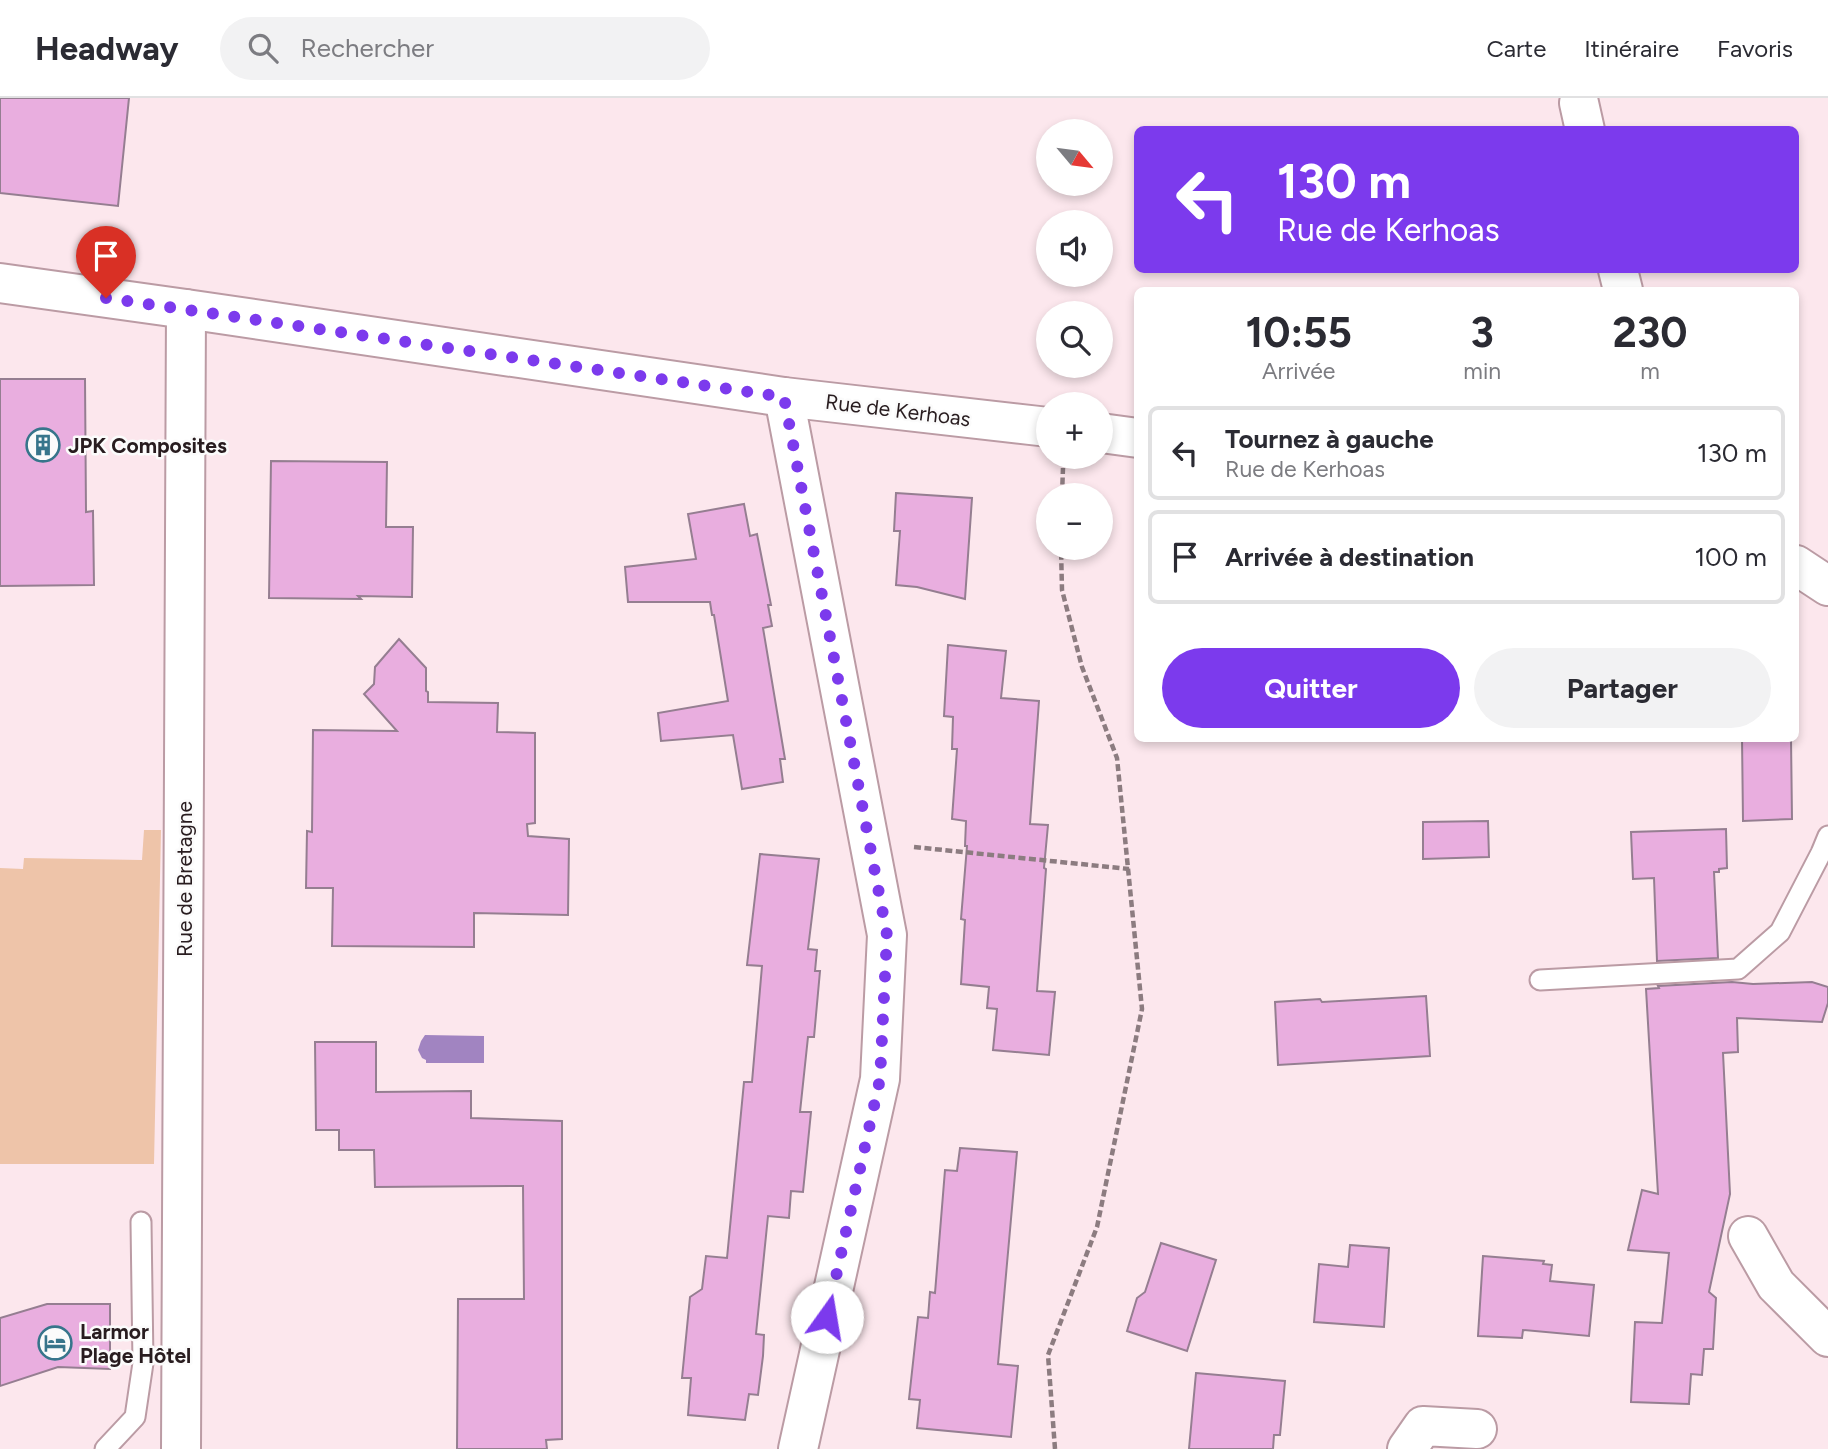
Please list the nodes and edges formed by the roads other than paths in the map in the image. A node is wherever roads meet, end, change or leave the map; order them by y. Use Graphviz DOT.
graph roads {
  1 [pos="0,283"];
  2 [pos="186,309"];
  3 [pos="784,397"];
  4 [pos="1036,426"];
  5 [pos="1113,435"];
  6 [pos="1134,437"];
  7 [pos="1799,567"];
  8 [pos="1828,586"];
  9 [pos="1828,836"];
  10 [pos="1539,980"];
  11 [pos="141,1222"];
  12 [pos="1748,1236"];
  13 [pos="1828,1337"];
  14 [pos="1477,1429"];
  15 [pos="105,1449"];
  16 [pos="181,1449"];
  17 [pos="797,1449"];
  18 [pos="1407,1449"];
  1 -- 2 [label="street, Rue de Kerhoas"];
  2 -- 3 [label="street, Rue de Kerhoas"];
  2 -- 16 [label="street, Rue de Bretagne"];
  3 -- 4 [label="street, Rue de Kerhoas"];
  3 -- 17 [label="street"];
  5 -- 6 [label="street"];
  7 -- 8 [label="street"];
  9 -- 10 [label="lane"];
  11 -- 15 [label="lane"];
  12 -- 13 [label="street"];
  14 -- 18 [label="street"];
}
